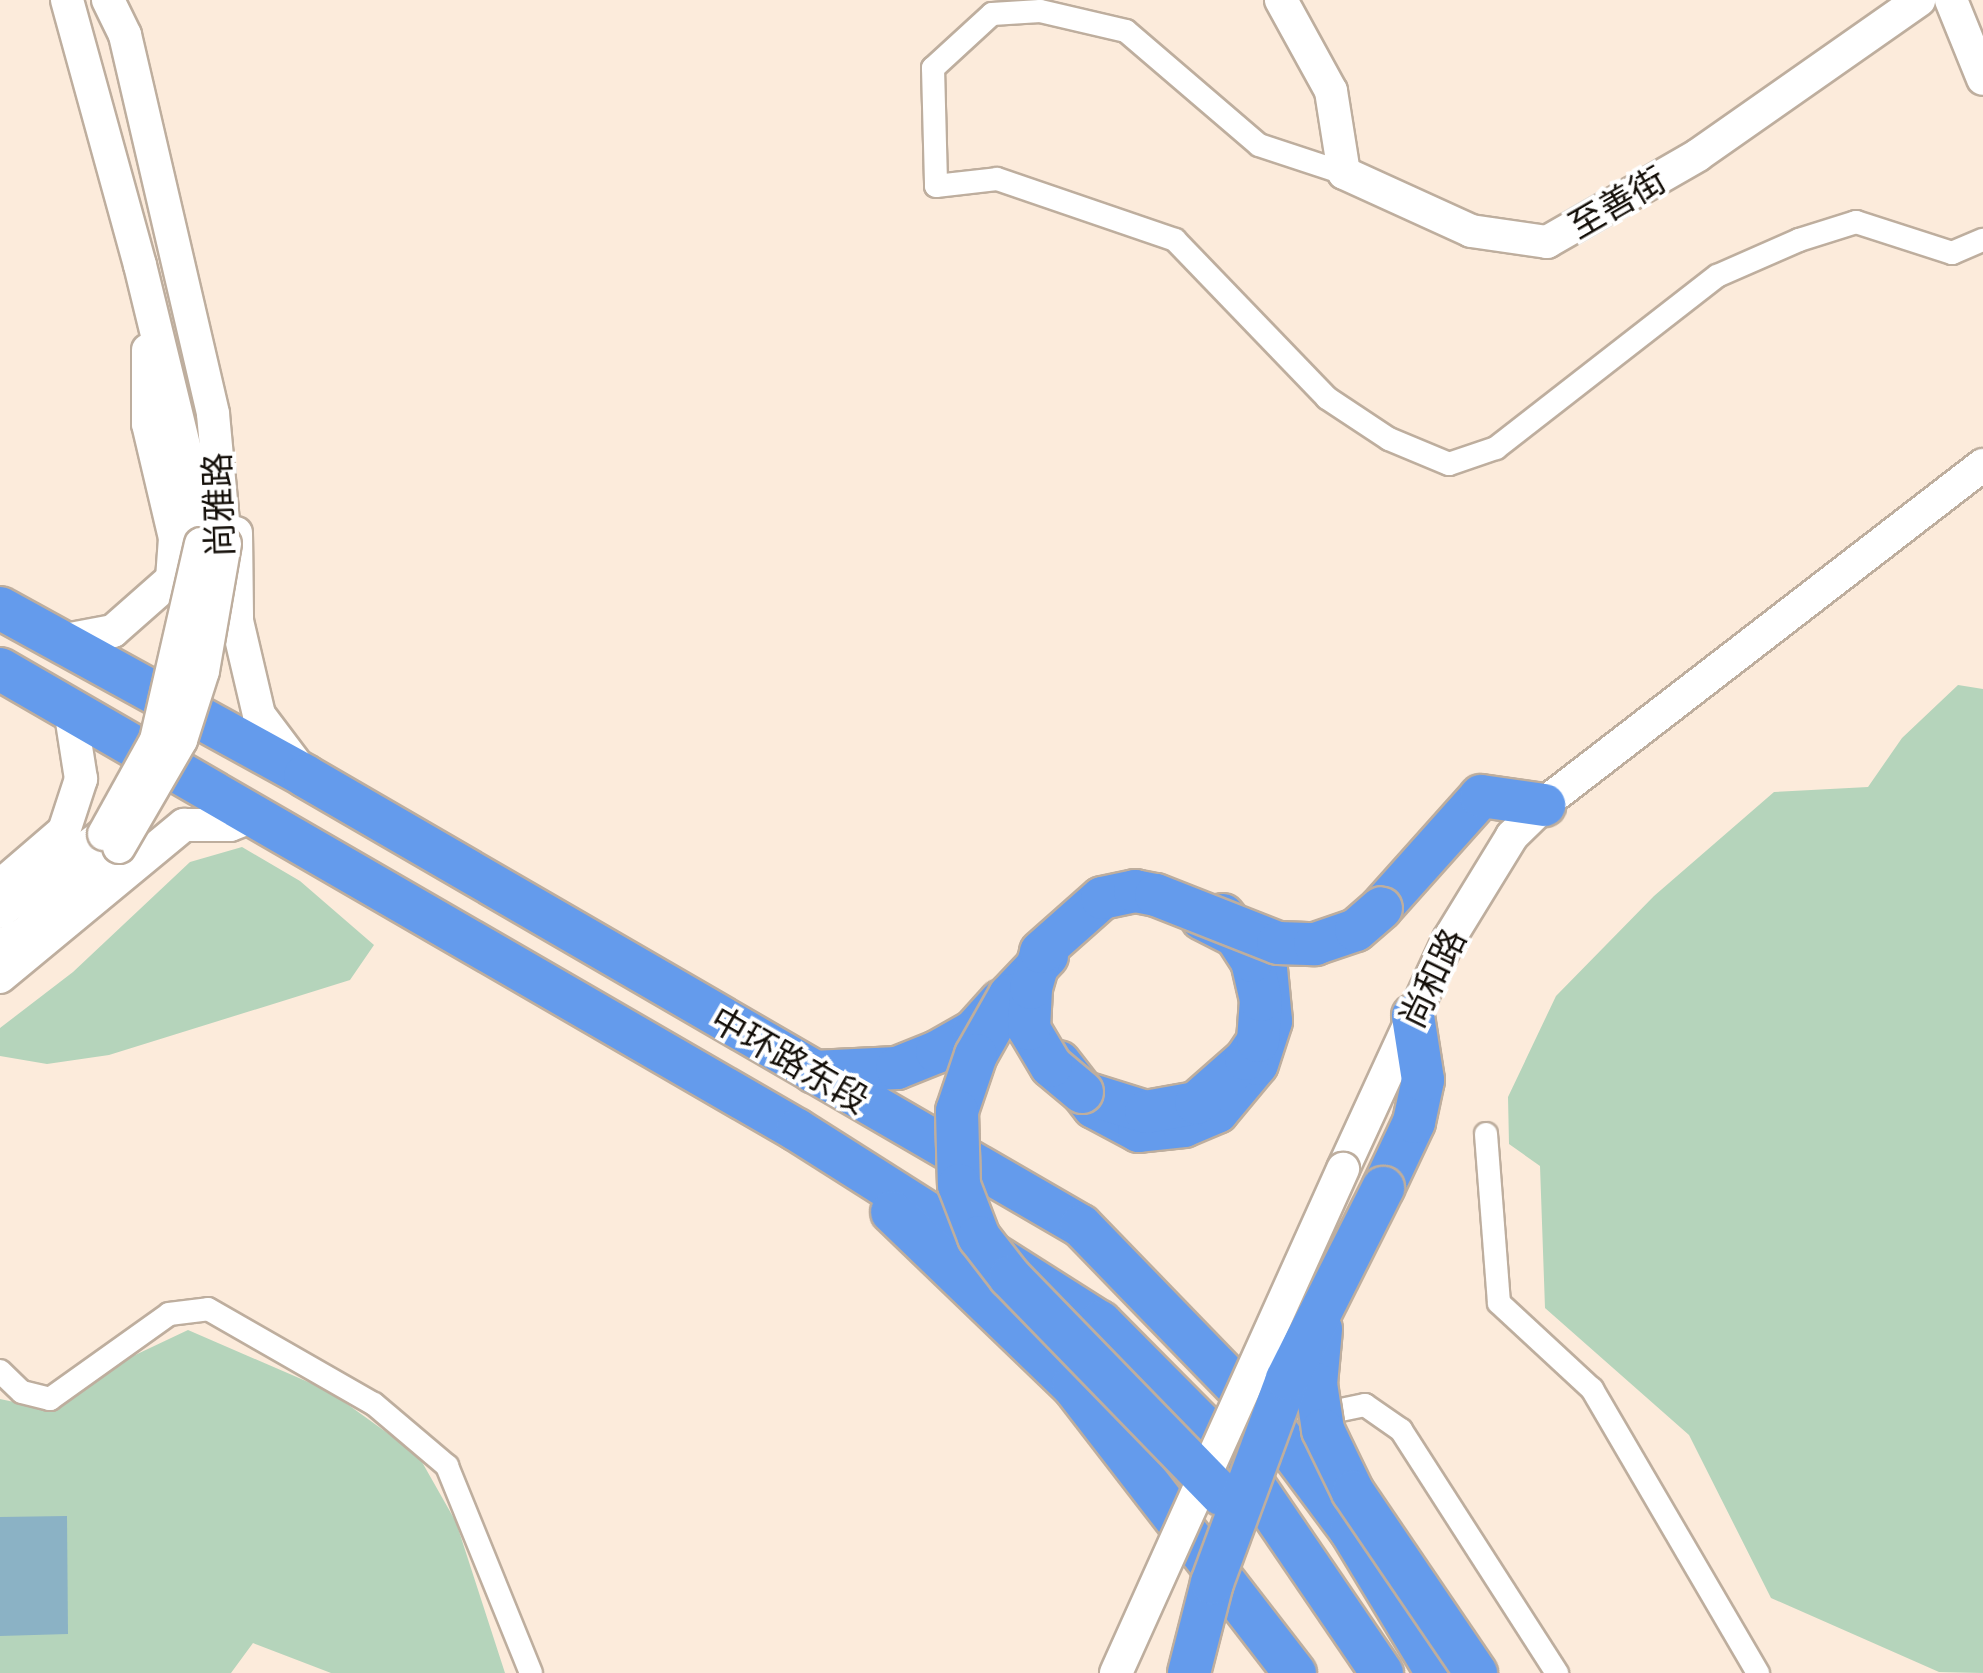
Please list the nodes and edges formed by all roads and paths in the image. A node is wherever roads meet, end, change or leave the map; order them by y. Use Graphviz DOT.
graph roads {
  1 [pos="108,0"];
  2 [pos="1282,0"];
  3 [pos="1920,0"];
  4 [pos="1951,0"];
  5 [pos="68,1"];
  6 [pos="1983,79"];
  7 [pos="1344,173"];
  8 [pos="1983,240"];
  9 [pos="180,284"];
  10 [pos="148,295"];
  11 [pos="1983,465"];
  12 [pos="213,544"];
  13 [pos="0,608"];
  14 [pos="60,642"];
  15 [pos="0,669"];
  16 [pos="70,710"];
  17 [pos="305,776"];
  18 [pos="1544,805"];
  19 [pos="254,816"];
  20 [pos="111,841"];
  21 [pos="0,886"];
  22 [pos="0,912"];
  23 [pos="0,946"];
  24 [pos="1047,956"];
  25 [pos="0,977"];
  26 [pos="1413,1016"];
  27 [pos="814,1072"];
  28 [pos="1486,1134"];
  29 [pos="827,1150"];
  30 [pos="1081,1226"];
  31 [pos="1328,1298"];
  32 [pos="0,1371"];
  33 [pos="1304,1424"];
  34 [pos="1294,1536"];
  35 [pos="531,1673"];
  36 [pos="1116,1673"];
  37 [pos="1190,1673"];
  38 [pos="1295,1673"];
  39 [pos="1358,1673"];
  40 [pos="1382,1673"];
  41 [pos="1437,1673"];
  42 [pos="1476,1673"];
  43 [pos="1497,1673"];
  44 [pos="1557,1673"];
  45 [pos="1758,1673"];
  1 -- 9 [label="main road, 尚雅路"];
  2 -- 7 [label="main road"];
  3 -- 7 [label="main road, 至善街"];
  4 -- 6 [label="main road"];
  5 -- 10 [label="main road, 尚雅路"];
  7 -- 8 [label="street"];
  9 -- 12 [label="main road, 尚雅路"];
  9 -- 17 [label="main road"];
  10 -- 12 [label="main road, 尚雅路"];
  10 -- 14 [label="main road"];
  11 -- 18 [label="main road, 尚和路"];
  12 -- 20 [label="main road, 尚雅路, bridge"];
  13 -- 14 [label="highway, 中环路东段"];
  14 -- 17 [label="highway, 中环路东段"];
  15 -- 16 [label="highway, 中环路东段"];
  16 -- 19 [label="highway, 中环路东段"];
  16 -- 21 [label="main road"];
  17 -- 27 [label="highway, 中环路东段"];
  18 -- 24 [label="highway, bridge"];
  18 -- 26 [label="main road, 尚和路"];
  19 -- 25 [label="main road"];
  19 -- 29 [label="highway, 中环路东段"];
  20 -- 22 [label="main road, 尚雅路"];
  20 -- 23 [label="main road, 尚雅路"];
  24 -- 27 [label="highway"];
  24 -- 39 [label="highway, bridge"];
  26 -- 31 [label="highway, bridge"];
  26 -- 36 [label="main road, 尚和路, bridge"];
  27 -- 30 [label="highway, 中环路东段"];
  28 -- 45 [label="street"];
  29 -- 34 [label="highway, 中环路东段"];
  29 -- 38 [label="highway"];
  30 -- 33 [label="highway"];
  30 -- 41 [label="highway, 中环路东段"];
  31 -- 37 [label="highway, bridge"];
  31 -- 42 [label="highway, bridge"];
  32 -- 35 [label="street"];
  33 -- 43 [label="highway"];
  33 -- 44 [label="street"];
  34 -- 39 [label="highway"];
  34 -- 40 [label="highway, 中环路东段"];
}
